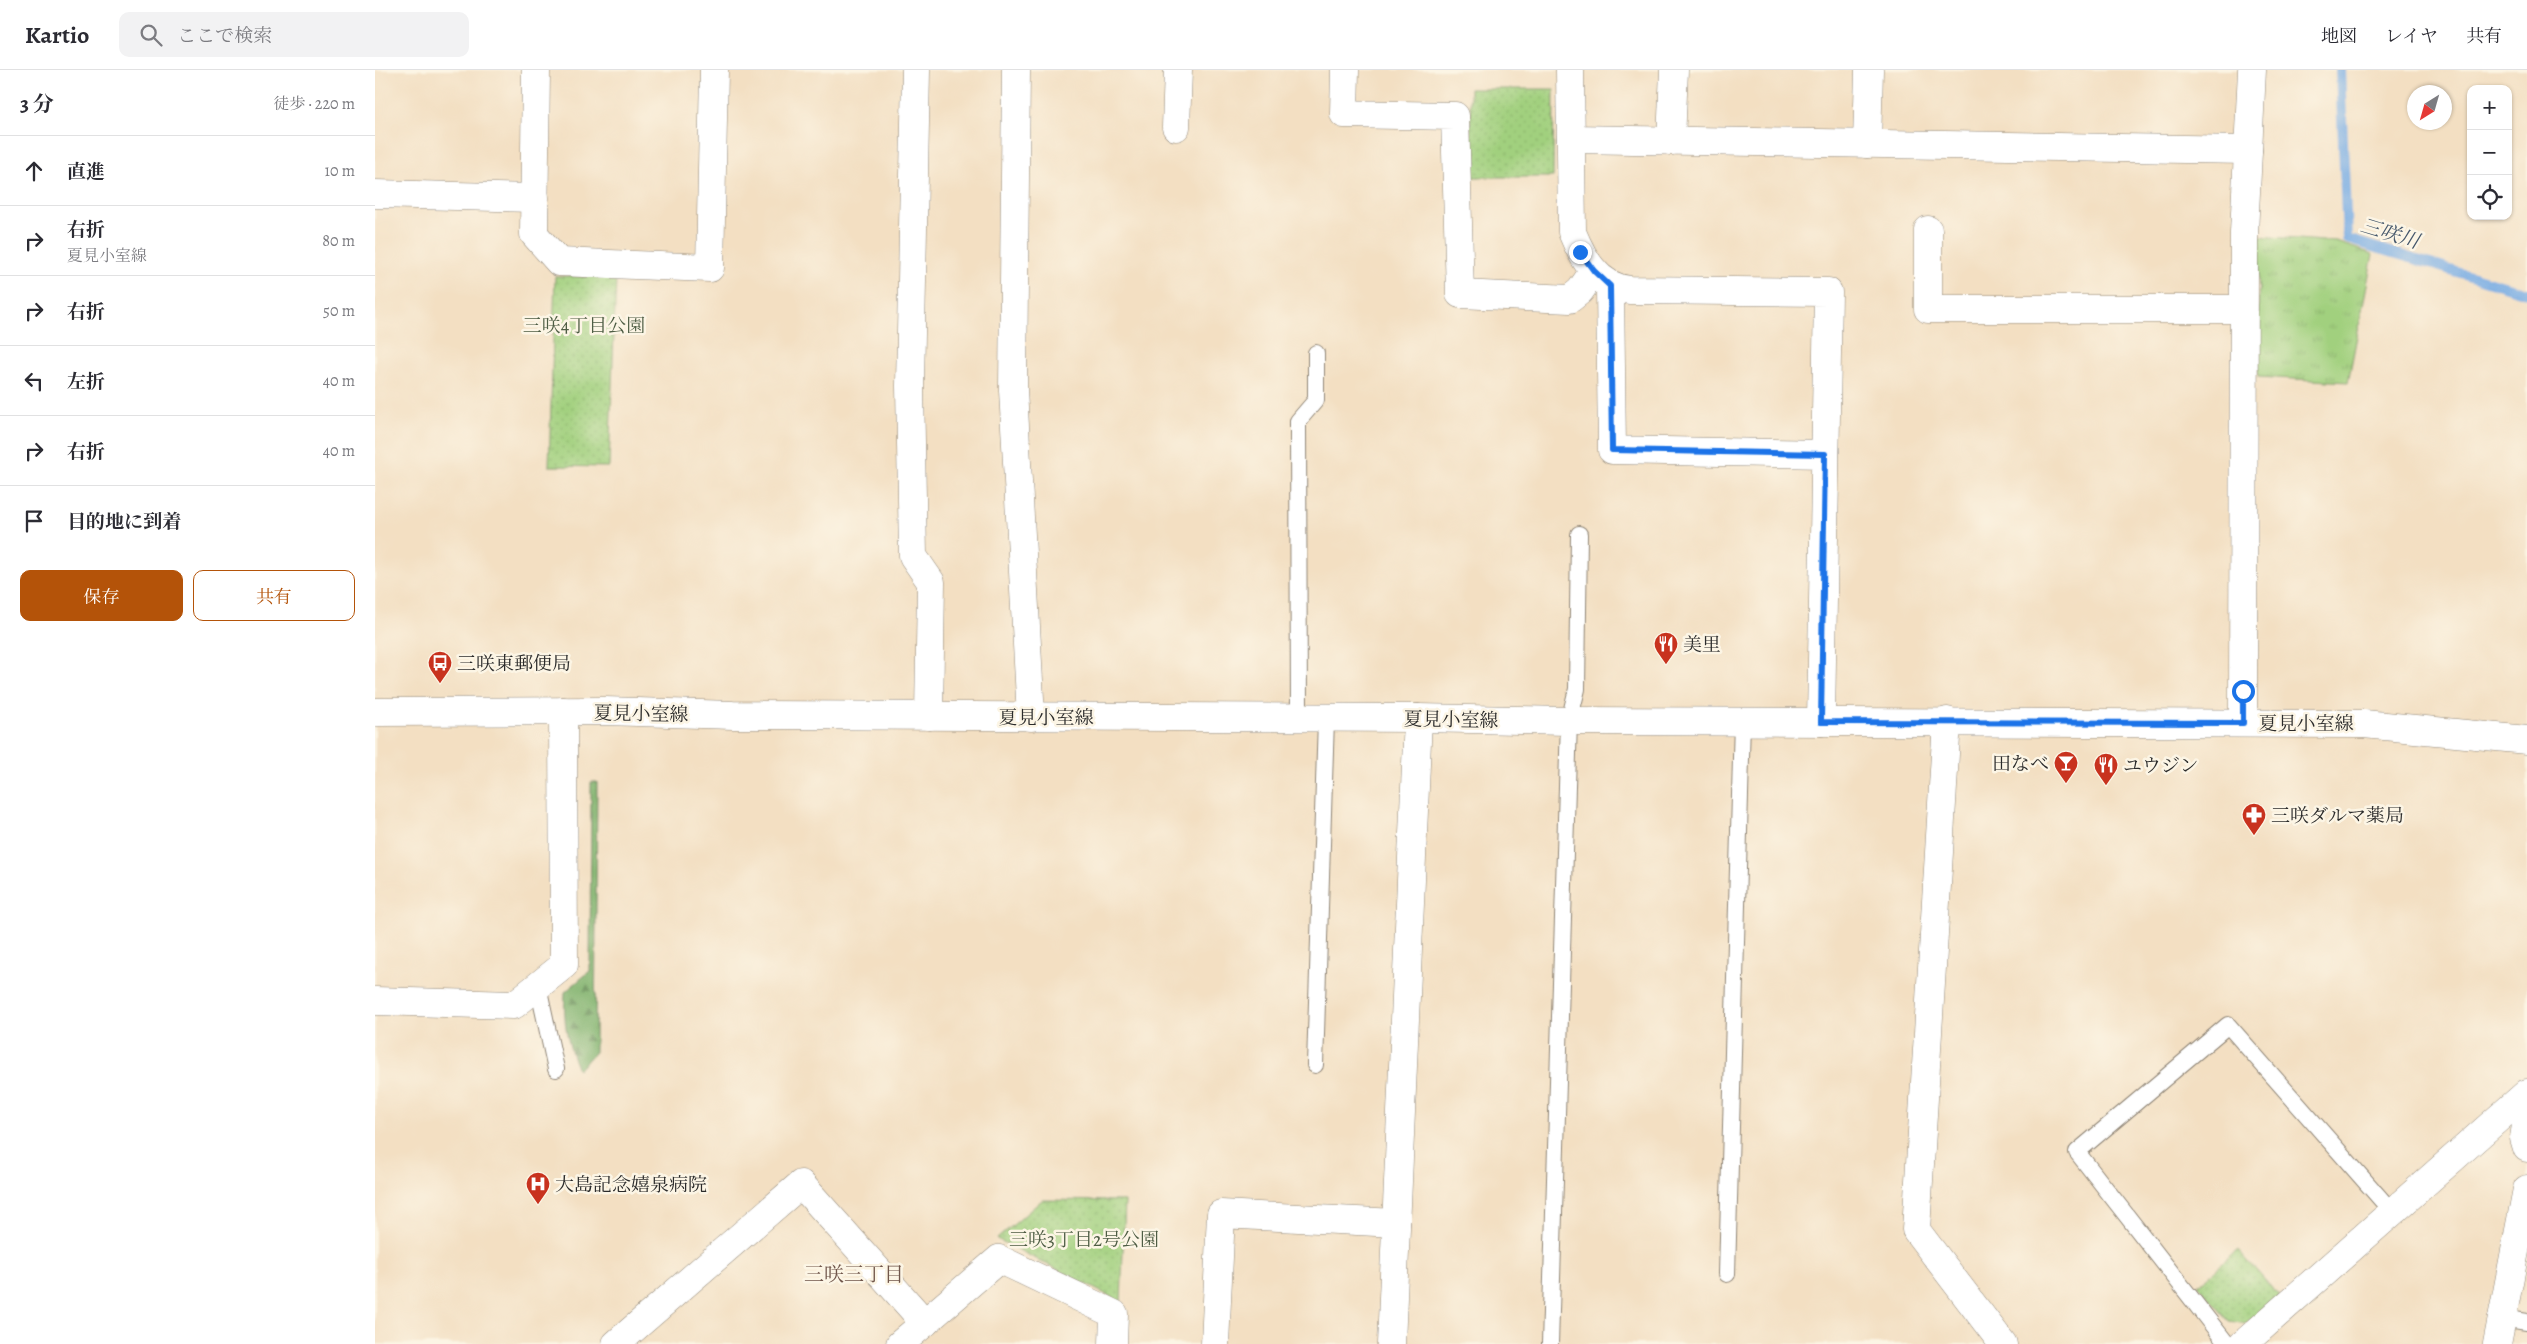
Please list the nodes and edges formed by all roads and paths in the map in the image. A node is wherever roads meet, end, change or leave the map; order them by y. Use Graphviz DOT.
graph roads {
  1 [pos="536,70"];
  2 [pos="714,70"];
  3 [pos="916,70"];
  4 [pos="1016,70"];
  5 [pos="1178,70"];
  6 [pos="1345,70"];
  7 [pos="1570,70"];
  8 [pos="1674,70"];
  9 [pos="1869,70"];
  10 [pos="2252,70"];
  11 [pos="1176,127"];
  12 [pos="1571,139"];
  13 [pos="1671,141"];
  14 [pos="1867,144"];
  15 [pos="2248,150"];
  16 [pos="375,194"];
  17 [pos="535,198"];
  18 [pos="1928,230"];
  19 [pos="1602,278"];
  20 [pos="2243,309"];
  21 [pos="1316,353"];
  22 [pos="1825,454"];
  23 [pos="1579,534"];
  24 [pos="563,711"];
  25 [pos="375,712"];
  26 [pos="929,716"];
  27 [pos="1031,717"];
  28 [pos="1299,718"];
  29 [pos="1418,718"];
  30 [pos="1327,719"];
  31 [pos="1569,721"];
  32 [pos="1742,721"];
  33 [pos="1947,721"];
  34 [pos="1821,722"];
  35 [pos="2243,723"];
  36 [pos="2527,740"];
  37 [pos="538,986"];
  38 [pos="375,1001"];
  39 [pos="1315,1065"];
  40 [pos="556,1069"];
  41 [pos="2527,1093"];
  42 [pos="2527,1118"];
  43 [pos="2527,1148"];
  44 [pos="2527,1189"];
  45 [pos="2393,1213"];
  46 [pos="1396,1223"];
  47 [pos="1727,1274"];
  48 [pos="925,1323"];
  49 [pos="2509,1328"];
  50 [pos="616,1344"];
  51 [pos="900,1344"];
  52 [pos="1113,1344"];
  53 [pos="1215,1344"];
  54 [pos="1391,1344"];
  55 [pos="1550,1344"];
  56 [pos="2003,1344"];
  57 [pos="2227,1344"];
  58 [pos="2243,1344"];
  1 -- 17 [label="street"];
  2 -- 17 [label="street"];
  3 -- 26 [label="street"];
  4 -- 27 [label="street"];
  5 -- 11 [label="street"];
  6 -- 19 [label="street"];
  7 -- 12 [label="street"];
  8 -- 13 [label="street"];
  9 -- 14 [label="street"];
  10 -- 15 [label="street"];
  12 -- 13 [label="street"];
  12 -- 19 [label="street"];
  13 -- 14 [label="street"];
  14 -- 15 [label="street"];
  15 -- 20 [label="street"];
  16 -- 17 [label="street"];
  18 -- 20 [label="street"];
  19 -- 22 [label="street"];
  19 -- 22 [label="street"];
  20 -- 35 [label="street"];
  21 -- 28 [label="lane"];
  22 -- 34 [label="street"];
  23 -- 31 [label="lane"];
  24 -- 25 [label="street, 夏見小室線"];
  24 -- 26 [label="street, 夏見小室線"];
  24 -- 37 [label="street"];
  26 -- 27 [label="street, 夏見小室線"];
  27 -- 28 [label="street, 夏見小室線"];
  28 -- 30 [label="street, 夏見小室線"];
  29 -- 30 [label="street, 夏見小室線"];
  29 -- 31 [label="street, 夏見小室線"];
  29 -- 46 [label="street"];
  30 -- 39 [label="lane"];
  31 -- 32 [label="street, 夏見小室線"];
  31 -- 55 [label="lane"];
  32 -- 34 [label="street, 夏見小室線"];
  32 -- 47 [label="lane"];
  33 -- 34 [label="street, 夏見小室線"];
  33 -- 35 [label="street, 夏見小室線"];
  33 -- 56 [label="street"];
  35 -- 36 [label="street, 夏見小室線"];
  37 -- 38 [label="street"];
  37 -- 40 [label="lane"];
  41 -- 45 [label="street"];
  42 -- 43 [label="street"];
  44 -- 49 [label="street"];
  45 -- 57 [label="lane"];
  45 -- 58 [label="street"];
  46 -- 53 [label="street"];
  46 -- 54 [label="street"];
  48 -- 50 [label="street"];
  48 -- 51 [label="street"];
  48 -- 52 [label="street"];
}
